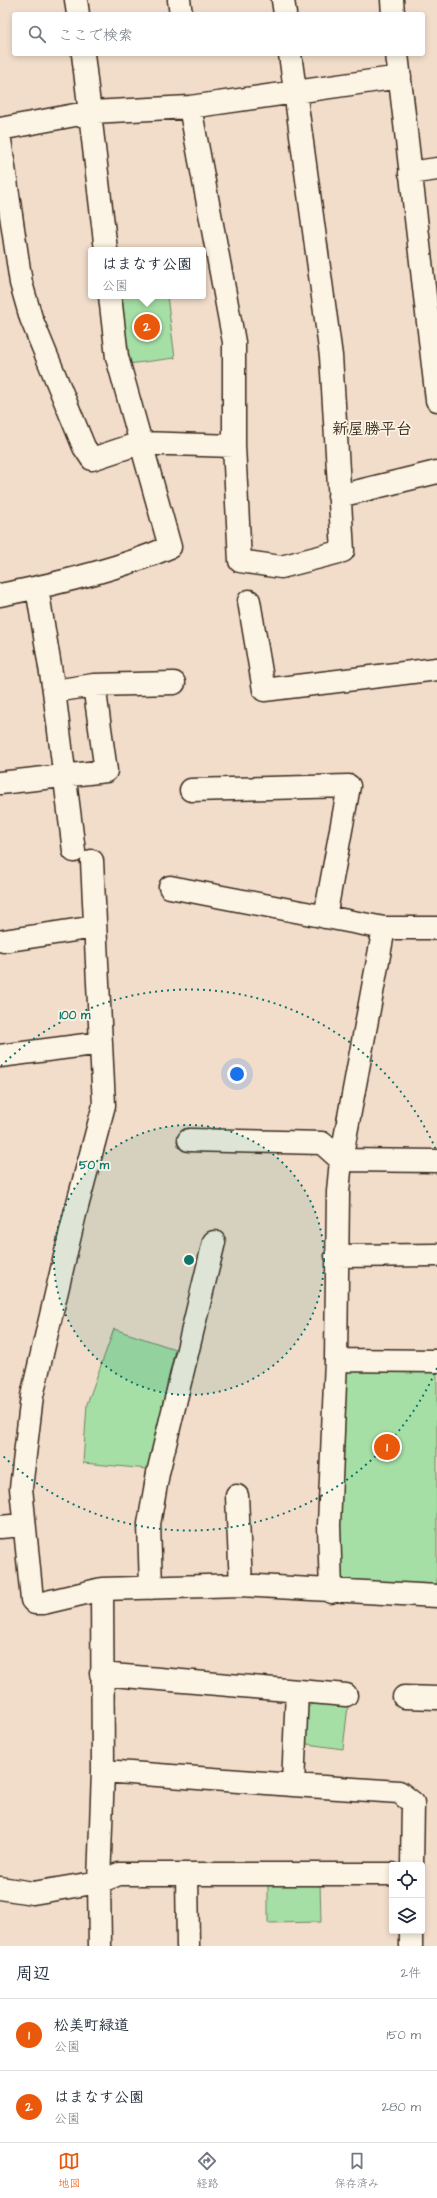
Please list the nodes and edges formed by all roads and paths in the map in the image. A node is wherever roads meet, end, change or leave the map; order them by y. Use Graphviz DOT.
graph roads {
  1 [pos="76,0"];
  2 [pos="179,0"];
  3 [pos="283,0"];
  4 [pos="392,0"];
  5 [pos="78,12"];
  6 [pos="181,12"];
  7 [pos="285,12"];
  8 [pos="393,12"];
  9 [pos="83,56"];
  10 [pos="290,56"];
  11 [pos="397,56"];
  12 [pos="400,77"];
  13 [pos="294,91"];
  14 [pos="190,107"];
  15 [pos="91,112"];
  16 [pos="0,129"];
  17 [pos="0,140"];
  18 [pos="437,169"];
  19 [pos="410,173"];
  20 [pos="106,247"];
  21 [pos="110,299"];
  22 [pos="437,400"];
  23 [pos="140,443"];
  24 [pos="234,446"];
  25 [pos="437,472"];
  26 [pos="340,496"];
  27 [pos="37,588"];
  28 [pos="0,595"];
  29 [pos="249,601"];
  30 [pos="437,669"];
  31 [pos="174,683"];
  32 [pos="94,685"];
  33 [pos="54,692"];
  34 [pos="65,776"];
  35 [pos="0,783"];
  36 [pos="191,790"];
  37 [pos="170,887"];
  38 [pos="325,917"];
  39 [pos="95,927"];
  40 [pos="384,928"];
  41 [pos="437,928"];
  42 [pos="2,941"];
  43 [pos="101,1043"];
  44 [pos="0,1056"];
  45 [pos="189,1140"];
  46 [pos="341,1160"];
  47 [pos="437,1161"];
  48 [pos="214,1242"];
  49 [pos="336,1256"];
  50 [pos="437,1256"];
  51 [pos="336,1360"];
  52 [pos="437,1361"];
  53 [pos="237,1496"];
  54 [pos="23,1525"];
  55 [pos="0,1527"];
  56 [pos="241,1585"];
  57 [pos="102,1588"];
  58 [pos="151,1588"];
  59 [pos="331,1592"];
  60 [pos="437,1596"];
  61 [pos="101,1674"];
  62 [pos="297,1691"];
  63 [pos="346,1695"];
  64 [pos="404,1697"];
  65 [pos="437,1698"];
  66 [pos="102,1771"];
  67 [pos="293,1785"];
  68 [pos="412,1862"];
  69 [pos="187,1874"];
  70 [pos="389,1874"];
  71 [pos="99,1882"];
  72 [pos="0,1888"];
  73 [pos="411,1934"];
  74 [pos="100,1946"];
  75 [pos="188,1946"];
  76 [pos="411,1946"];
  1 -- 5 [label="street"];
  2 -- 6 [label="street"];
  3 -- 7 [label="street"];
  4 -- 8 [label="street"];
  9 -- 15 [label="street"];
  10 -- 13 [label="street"];
  11 -- 12 [label="street"];
  12 -- 13 [label="street"];
  12 -- 19 [label="street"];
  13 -- 14 [label="street"];
  13 -- 26 [label="street"];
  14 -- 15 [label="street"];
  14 -- 24 [label="street"];
  15 -- 16 [label="street"];
  15 -- 20 [label="street"];
  17 -- 23 [label="street"];
  18 -- 19 [label="street"];
  19 -- 22 [label="street"];
  21 -- 23 [label="street"];
  23 -- 24 [label="street"];
  23 -- 27 [label="street"];
  24 -- 26 [label="street"];
  25 -- 26 [label="street"];
  27 -- 28 [label="street"];
  27 -- 33 [label="street"];
  29 -- 30 [label="street"];
  31 -- 32 [label="street"];
  32 -- 33 [label="street"];
  32 -- 34 [label="street"];
  33 -- 34 [label="street"];
  34 -- 35 [label="street"];
  34 -- 39 [label="street"];
  36 -- 38 [label="street"];
  37 -- 38 [label="street"];
  38 -- 40 [label="street"];
  39 -- 42 [label="street"];
  39 -- 43 [label="street"];
  40 -- 41 [label="street"];
  40 -- 46 [label="street"];
  43 -- 44 [label="street"];
  43 -- 54 [label="street"];
  45 -- 46 [label="street"];
  46 -- 47 [label="street"];
  46 -- 49 [label="street"];
  48 -- 58 [label="street"];
  49 -- 50 [label="street"];
  49 -- 51 [label="street"];
  51 -- 52 [label="street"];
  51 -- 59 [label="street"];
  53 -- 56 [label="street"];
  54 -- 55 [label="street"];
  54 -- 57 [label="street"];
  56 -- 58 [label="street"];
  56 -- 59 [label="street"];
  57 -- 58 [label="street"];
  57 -- 61 [label="street"];
  59 -- 60 [label="street"];
  61 -- 62 [label="street"];
  61 -- 66 [label="street"];
  62 -- 63 [label="street"];
  62 -- 67 [label="street"];
  64 -- 65 [label="street"];
  66 -- 67 [label="street"];
  66 -- 71 [label="street"];
  67 -- 68 [label="street"];
  69 -- 70 [label="street"];
  69 -- 71 [label="street"];
  69 -- 75 [label="street"];
  71 -- 72 [label="street"];
  71 -- 74 [label="street"];
  73 -- 76 [label="street"];
}
